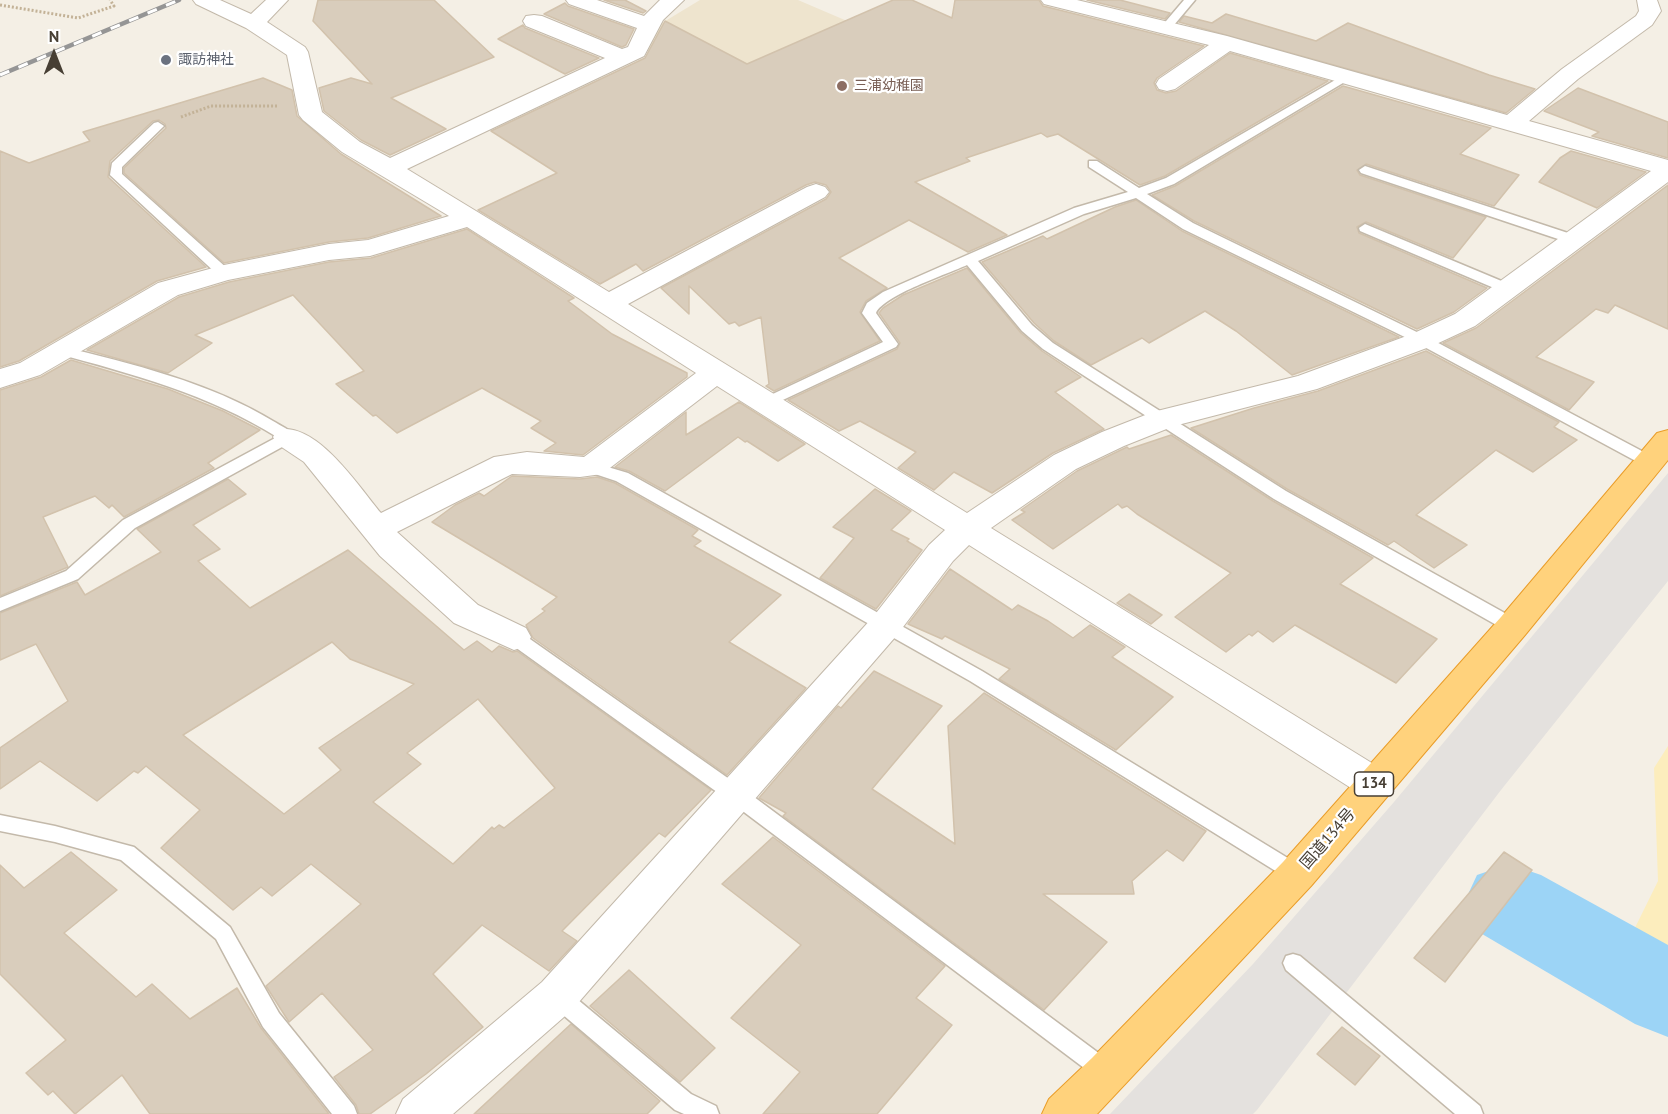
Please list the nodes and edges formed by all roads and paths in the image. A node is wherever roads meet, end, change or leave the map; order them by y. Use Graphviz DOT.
graph roads {
  1 [pos="110,0"];
  2 [pos="203,0"];
  3 [pos="278,0"];
  4 [pos="576,0"];
  5 [pos="674,0"];
  6 [pos="1051,0"];
  7 [pos="1191,0"];
  8 [pos="1647,0"];
  9 [pos="0,5"];
  10 [pos="534,21"];
  11 [pos="254,22"];
  12 [pos="648,24"];
  13 [pos="1166,30"];
  14 [pos="1227,43"];
  15 [pos="624,58"];
  16 [pos="1349,75"];
  17 [pos="1167,84"];
  18 [pos="308,104"];
  19 [pos="1513,122"];
  20 [pos="158,126"];
  21 [pos="1093,164"];
  22 [pos="389,168"];
  23 [pos="1668,169"];
  24 [pos="1365,170"];
  25 [pos="816,192"];
  26 [pos="1138,194"];
  27 [pos="470,218"];
  28 [pos="1365,228"];
  29 [pos="1572,239"];
  30 [pos="970,260"];
  31 [pos="224,273"];
  32 [pos="1506,288"];
  33 [pos="607,304"];
  34 [pos="1422,340"];
  35 [pos="60,350"];
  36 [pos="716,372"];
  37 [pos="0,379"];
  38 [pos="765,403"];
  39 [pos="1164,419"];
  40 [pos="288,437"];
  41 [pos="1659,451"];
  42 [pos="591,467"];
  43 [pos="376,529"];
  44 [pos="966,529"];
  45 [pos="0,605"];
  46 [pos="885,626"];
  47 [pos="1513,626"];
  48 [pos="514,638"];
  49 [pos="1375,784"];
  50 [pos="735,794"];
  51 [pos="0,824"];
  52 [pos="1297,874"];
  53 [pos="1293,963"];
  54 [pos="557,996"];
  55 [pos="1108,1072"];
  56 [pos="346,1114"];
  57 [pos="419,1114"];
  58 [pos="708,1114"];
  59 [pos="1065,1114"];
  60 [pos="1472,1114"];
  1 -- 9 [label="path"];
  2 -- 11 [label="street"];
  3 -- 11 [label="street"];
  4 -- 12 [label="street"];
  5 -- 12 [label="street"];
  6 -- 13 [label="street"];
  7 -- 13 [label="lane"];
  8 -- 19 [label="street"];
  10 -- 15 [label="street"];
  11 -- 18 [label="street"];
  12 -- 15 [label="street"];
  13 -- 14 [label="street"];
  14 -- 16 [label="street"];
  14 -- 17 [label="street"];
  15 -- 22 [label="street"];
  16 -- 19 [label="street"];
  16 -- 26 [label="lane"];
  18 -- 20 [label="path"];
  18 -- 22 [label="street"];
  19 -- 23 [label="street"];
  20 -- 31 [label="lane"];
  21 -- 26 [label="lane"];
  22 -- 27 [label="street"];
  23 -- 29 [label="street"];
  24 -- 29 [label="lane"];
  25 -- 33 [label="street"];
  26 -- 30 [label="lane"];
  26 -- 34 [label="lane"];
  27 -- 31 [label="street"];
  27 -- 33 [label="street"];
  28 -- 32 [label="lane"];
  29 -- 32 [label="street"];
  30 -- 38 [label="lane"];
  30 -- 39 [label="lane"];
  31 -- 35 [label="street"];
  32 -- 34 [label="street"];
  33 -- 36 [label="street"];
  34 -- 39 [label="street"];
  34 -- 41 [label="lane"];
  35 -- 37 [label="street"];
  35 -- 40 [label="lane"];
  36 -- 38 [label="street"];
  36 -- 42 [label="street"];
  38 -- 44 [label="street"];
  39 -- 44 [label="street"];
  39 -- 47 [label="lane"];
  40 -- 43 [label="street"];
  40 -- 45 [label="lane"];
  41 -- 47 [label="highway, 国道134号 / 134"];
  42 -- 43 [label="street"];
  42 -- 46 [label="lane"];
  43 -- 48 [label="street"];
  44 -- 46 [label="street"];
  44 -- 49 [label="street"];
  46 -- 50 [label="street"];
  46 -- 52 [label="lane"];
  47 -- 49 [label="highway, 国道134号 / 134"];
  48 -- 50 [label="lane"];
  49 -- 52 [label="highway, 国道134号 / 134"];
  50 -- 54 [label="street"];
  50 -- 55 [label="lane"];
  51 -- 56 [label="lane"];
  52 -- 55 [label="highway, 国道134号 / 134"];
  53 -- 60 [label="lane"];
  54 -- 57 [label="street"];
  54 -- 58 [label="lane"];
  55 -- 59 [label="highway, 国道134号 / 134"];
}
